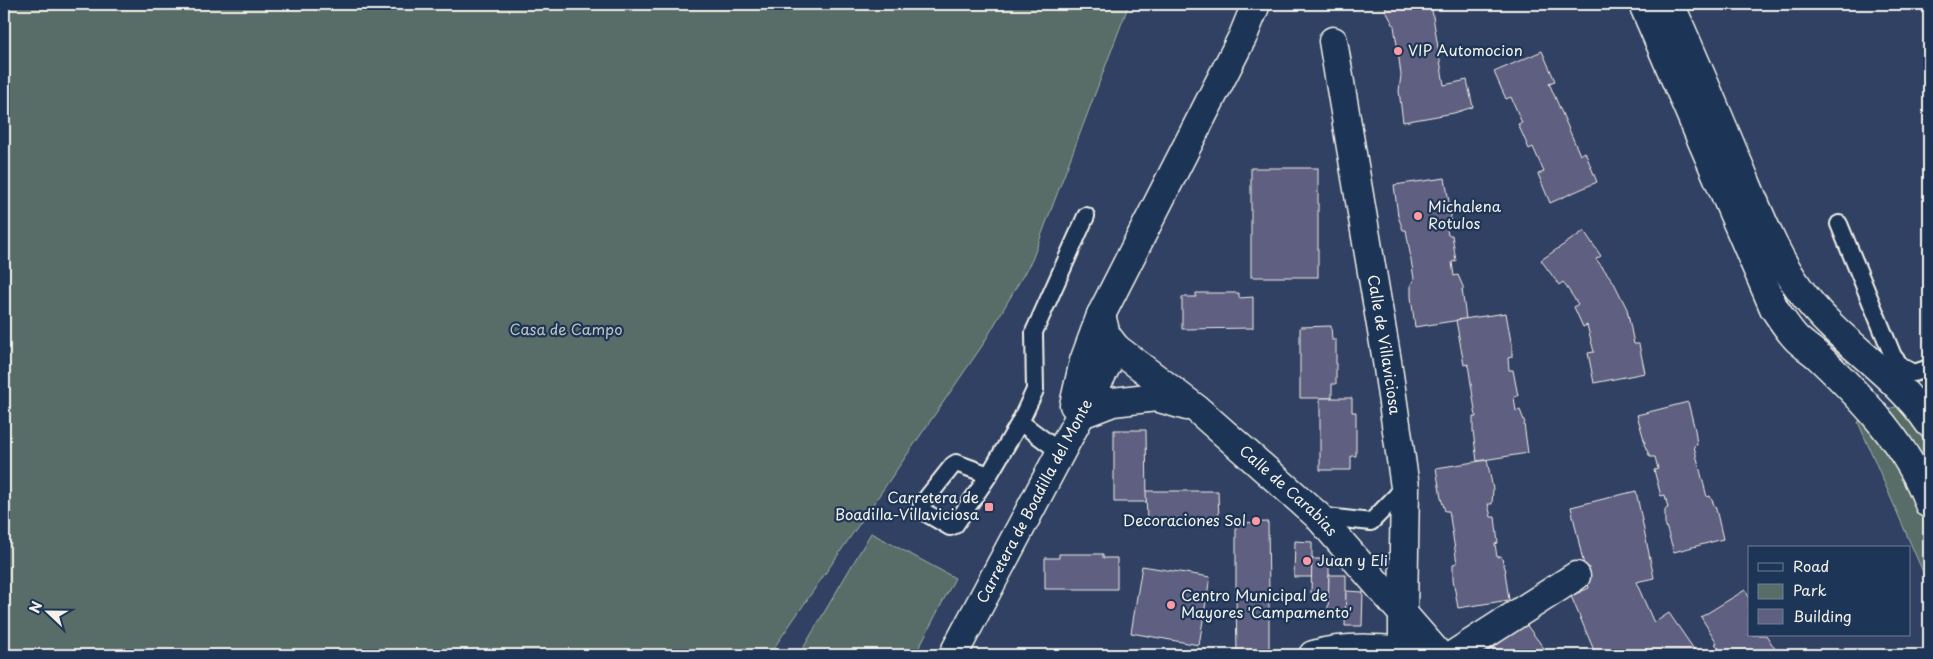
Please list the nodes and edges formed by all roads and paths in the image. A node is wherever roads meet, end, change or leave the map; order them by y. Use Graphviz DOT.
graph roads {
  1 [pos="1256,4"];
  2 [pos="1643,4"];
  3 [pos="1670,4"];
  4 [pos="1333,41"];
  5 [pos="1086,216"];
  6 [pos="1838,224"];
  7 [pos="1101,316"];
  8 [pos="1116,348"];
  9 [pos="1929,368"];
  10 [pos="1198,410"];
  11 [pos="1079,416"];
  12 [pos="1020,422"];
  13 [pos="1929,423"];
  14 [pos="1062,447"];
  15 [pos="988,474"];
  16 [pos="1405,487"];
  17 [pos="1929,504"];
  18 [pos="1318,516"];
  19 [pos="1576,576"];
  20 [pos="1403,613"];
  21 [pos="1410,654"];
  22 [pos="953,655"];
  23 [pos="1313,655"];
  24 [pos="1439,655"];
  25 [pos="1453,655"];
  1 -- 7 [label="main road"];
  2 -- 17 [label="main road"];
  3 -- 13 [label="main road"];
  4 -- 16 [label="main road, Calle de Villaviciosa"];
  5 -- 12 [label="lane"];
  6 -- 9 [label="lane"];
  7 -- 8 [label="main road"];
  7 -- 14 [label="main road"];
  8 -- 10 [label="main road, Calle de Carabias"];
  8 -- 11 [label="main road, Carretera de Boadilla del Monte"];
  10 -- 11 [label="main road"];
  10 -- 18 [label="main road, Calle de Carabias"];
  11 -- 14 [label="main road, Carretera de Boadilla del Monte"];
  12 -- 14 [label="lane"];
  12 -- 15 [label="lane"];
  14 -- 22 [label="main road, Carretera de Boadilla del Monte"];
  16 -- 18 [label="lane"];
  16 -- 20 [label="main road, Calle de Villaviciosa"];
  18 -- 20 [label="main road, Calle de Carabias"];
  19 -- 25 [label="main road"];
  20 -- 21 [label="main road, Calle de Villaviciosa"];
  20 -- 24 [label="main road, Calle de Carabias"];
  21 -- 23 [label="main road, Calle de Villaviciosa"];
}
